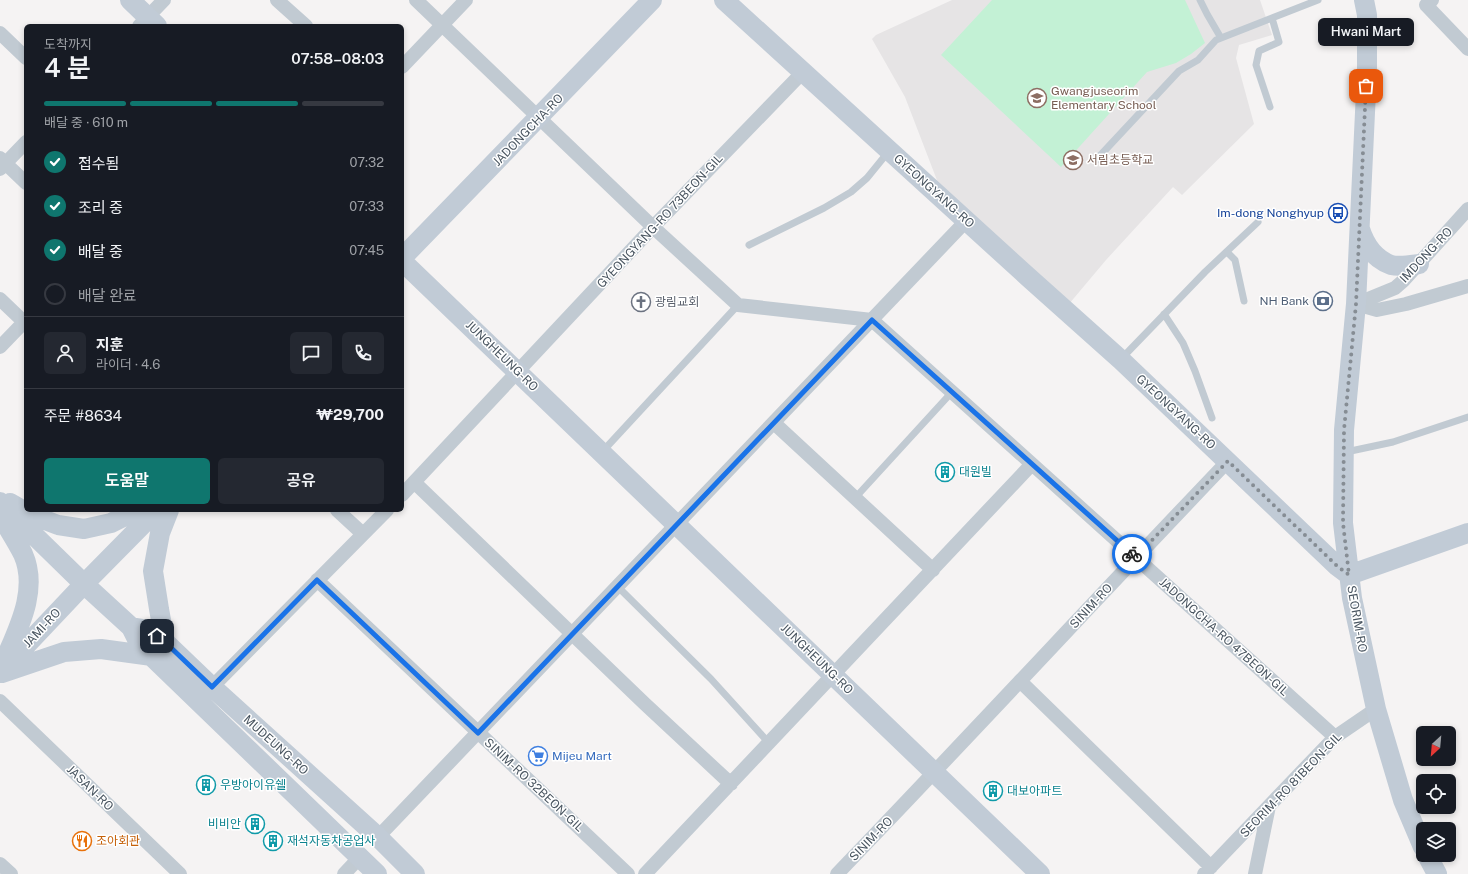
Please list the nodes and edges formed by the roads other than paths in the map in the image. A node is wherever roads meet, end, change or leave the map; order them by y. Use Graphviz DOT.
graph roads {
  1 [pos="130,0"];
  2 [pos="164,0"];
  3 [pos="277,0"];
  4 [pos="416,0"];
  5 [pos="466,0"];
  6 [pos="652,0"];
  7 [pos="724,0"];
  8 [pos="1200,0"];
  9 [pos="1318,0"];
  10 [pos="1364,0"];
  11 [pos="1432,0"];
  12 [pos="1272,18"];
  13 [pos="148,23"];
  14 [pos="304,24"];
  15 [pos="442,25"];
  16 [pos="0,33"];
  17 [pos="1221,38"];
  18 [pos="1468,49"];
  19 [pos="24,56"];
  20 [pos="404,65"];
  21 [pos="803,72"];
  22 [pos="1270,107"];
  23 [pos="539,118"];
  24 [pos="24,144"];
  25 [pos="890,151"];
  26 [pos="1095,161"];
  27 [pos="2,164"];
  28 [pos="24,181"];
  29 [pos="1468,209"];
  30 [pos="966,221"];
  31 [pos="1258,222"];
  32 [pos="653,227"];
  33 [pos="1360,229"];
  34 [pos="749,245"];
  35 [pos="1227,252"];
  36 [pos="404,257"];
  37 [pos="404,261"];
  38 [pos="1419,264"];
  39 [pos="1468,286"];
  40 [pos="0,299"];
  41 [pos="1244,301"];
  42 [pos="1356,304"];
  43 [pos="738,305"];
  44 [pos="1164,314"];
  45 [pos="24,320"];
  46 [pos="872,320"];
  47 [pos="24,322"];
  48 [pos="0,347"];
  49 [pos="1120,360"];
  50 [pos="518,372"];
  51 [pos="952,392"];
  52 [pos="1468,417"];
  53 [pos="1212,418"];
  54 [pos="774,422"];
  55 [pos="601,452"];
  56 [pos="1344,452"];
  57 [pos="1228,461"];
  58 [pos="1032,464"];
  59 [pos="414,482"];
  60 [pos="404,493"];
  61 [pos="0,497"];
  62 [pos="855,498"];
  63 [pos="0,502"];
  64 [pos="24,511"];
  65 [pos="26,512"];
  66 [pos="133,512"];
  67 [pos="155,512"];
  68 [pos="168,512"];
  69 [pos="339,512"];
  70 [pos="385,512"];
  71 [pos="0,514"];
  72 [pos="677,525"];
  73 [pos="1468,533"];
  74 [pos="363,534"];
  75 [pos="1136,557"];
  76 [pos="932,570"];
  77 [pos="1349,575"];
  78 [pos="317,580"];
  79 [pos="84,584"];
  80 [pos="618,587"];
  81 [pos="131,627"];
  82 [pos="573,635"];
  83 [pos="165,642"];
  84 [pos="152,656"];
  85 [pos="0,672"];
  86 [pos="833,675"];
  87 [pos="1020,681"];
  88 [pos="212,687"];
  89 [pos="0,701"];
  90 [pos="1376,709"];
  91 [pos="478,733"];
  92 [pos="1335,737"];
  93 [pos="769,743"];
  94 [pos="935,772"];
  95 [pos="731,784"];
  96 [pos="1270,805"];
  97 [pos="1416,831"];
  98 [pos="378,838"];
  99 [pos="360,857"];
  100 [pos="1431,862"];
  101 [pos="0,864"];
  102 [pos="1208,870"];
  103 [pos="1035,872"];
  104 [pos="11,874"];
  105 [pos="180,874"];
  106 [pos="344,874"];
  107 [pos="378,874"];
  108 [pos="415,874"];
  109 [pos="628,874"];
  110 [pos="645,874"];
  111 [pos="837,874"];
  112 [pos="1255,874"];
  113 [pos="1437,874"];
  1 -- 13 [label="street"];
  2 -- 13 [label="street"];
  3 -- 14 [label="street"];
  4 -- 15 [label="street"];
  5 -- 15 [label="street"];
  6 -- 23 [label="street, JADONGCHA-RO"];
  7 -- 21 [label="street, GYEONGYANG-RO"];
  8 -- 17 [label="lane"];
  9 -- 12 [label="lane"];
  10 -- 33 [label="street, SEORIM-RO"];
  11 -- 18 [label="street"];
  12 -- 17 [label="lane"];
  12 -- 22 [label="lane"];
  15 -- 20 [label="street"];
  15 -- 23 [label="street"];
  16 -- 19 [label="street"];
  17 -- 26 [label="lane"];
  21 -- 25 [label="street, GYEONGYANG-RO"];
  21 -- 32 [label="street, GYEONGYANG-RO 73BEON-GIL"];
  23 -- 32 [label="street"];
  23 -- 36 [label="street, JADONGCHA-RO"];
  24 -- 27 [label="street"];
  25 -- 30 [label="street, GYEONGYANG-RO"];
  25 -- 34 [label="lane, GYEONGYANG-RO"];
  27 -- 28 [label="street"];
  29 -- 38 [label="street, IMDONG-RO"];
  30 -- 46 [label="street"];
  30 -- 49 [label="street, GYEONGYANG-RO"];
  31 -- 35 [label="lane"];
  32 -- 43 [label="street"];
  32 -- 50 [label="street, GYEONGYANG-RO 73BEON-GIL"];
  33 -- 38 [label="street"];
  33 -- 42 [label="street, SEORIM-RO"];
  35 -- 41 [label="lane"];
  35 -- 44 [label="lane"];
  37 -- 50 [label="street, JUNGHEUNG-RO"];
  38 -- 42 [label="street, IMDONG-RO"];
  39 -- 42 [label="street"];
  40 -- 45 [label="street"];
  42 -- 56 [label="street, SEORIM-RO"];
  43 -- 46 [label="street"];
  43 -- 55 [label="lane"];
  44 -- 49 [label="lane"];
  44 -- 53 [label="lane, GYEONGYANG-RO"];
  46 -- 51 [label="street, JADONGCHA-RO 47BEON-GIL"];
  46 -- 54 [label="street"];
  47 -- 48 [label="street"];
  49 -- 57 [label="street, GYEONGYANG-RO"];
  50 -- 55 [label="street, JUNGHEUNG-RO"];
  50 -- 59 [label="street, GYEONGYANG-RO 73BEON-GIL"];
  51 -- 58 [label="street, JADONGCHA-RO 47BEON-GIL"];
  51 -- 62 [label="lane"];
  52 -- 56 [label="lane"];
  54 -- 62 [label="street"];
  54 -- 72 [label="street"];
  55 -- 72 [label="street, JUNGHEUNG-RO"];
  56 -- 77 [label="street, SEORIM-RO"];
  57 -- 75 [label="street, SINIM-RO"];
  57 -- 77 [label="street, GYEONGYANG-RO"];
  58 -- 75 [label="street, JADONGCHA-RO 47BEON-GIL"];
  58 -- 76 [label="street"];
  59 -- 60 [label="street, GYEONGYANG-RO 73BEON-GIL"];
  59 -- 82 [label="street"];
  61 -- 64 [label="street"];
  62 -- 76 [label="street"];
  63 -- 79 [label="street, MUDEUNG-RO"];
  65 -- 66 [label="street"];
  67 -- 79 [label="street"];
  68 -- 83 [label="street"];
  69 -- 74 [label="street"];
  70 -- 74 [label="street"];
  71 -- 85 [label="street"];
  72 -- 80 [label="street"];
  72 -- 86 [label="street, JUNGHEUNG-RO"];
  73 -- 77 [label="street"];
  74 -- 78 [label="street"];
  75 -- 87 [label="street, SINIM-RO"];
  75 -- 92 [label="street, JADONGCHA-RO 47BEON-GIL"];
  76 -- 86 [label="street"];
  77 -- 90 [label="street, SEORIM-RO"];
  78 -- 88 [label="street"];
  78 -- 91 [label="street, SINIM-RO 32BEON-GIL"];
  79 -- 81 [label="street, MUDEUNG-RO"];
  79 -- 85 [label="street, JAMI-RO"];
  80 -- 82 [label="street"];
  80 -- 93 [label="lane"];
  81 -- 83 [label="street, MUDEUNG-RO"];
  81 -- 84 [label="street, MUDEUNG-RO"];
  82 -- 91 [label="street"];
  82 -- 95 [label="street"];
  83 -- 88 [label="street, MUDEUNG-RO"];
  84 -- 85 [label="street"];
  84 -- 99 [label="street, MUDEUNG-RO"];
  86 -- 93 [label="street"];
  86 -- 94 [label="street, JUNGHEUNG-RO"];
  87 -- 94 [label="street, SINIM-RO"];
  87 -- 102 [label="street, SEORIM-RO 81BEON-GIL"];
  88 -- 98 [label="street, MUDEUNG-RO"];
  89 -- 105 [label="street, JASAN-RO"];
  90 -- 92 [label="street, SEORIM-RO 81BEON-GIL"];
  90 -- 97 [label="street, SEORIM-RO"];
  91 -- 98 [label="street"];
  91 -- 109 [label="street, SINIM-RO 32BEON-GIL"];
  92 -- 96 [label="street, SEORIM-RO 81BEON-GIL"];
  93 -- 95 [label="street"];
  94 -- 103 [label="street, JUNGHEUNG-RO"];
  94 -- 111 [label="street, SINIM-RO"];
  95 -- 110 [label="street"];
  96 -- 102 [label="street, SEORIM-RO 81BEON-GIL"];
  96 -- 112 [label="street"];
  98 -- 108 [label="street, MUDEUNG-RO"];
  99 -- 106 [label="street"];
  99 -- 107 [label="street, MUDEUNG-RO"];
  100 -- 113 [label="street"];
  101 -- 104 [label="street"];
}
